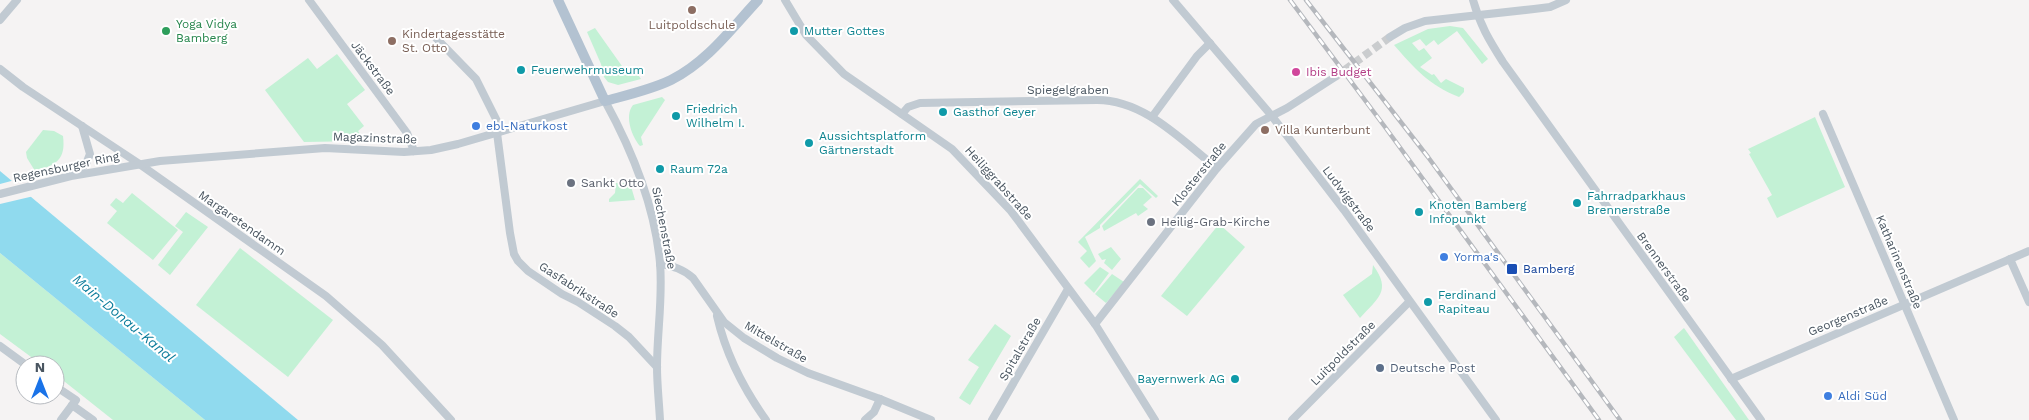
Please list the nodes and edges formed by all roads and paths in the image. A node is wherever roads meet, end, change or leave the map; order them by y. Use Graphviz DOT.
graph roads {
  1 [pos="18,0"];
  2 [pos="309,0"];
  3 [pos="558,0"];
  4 [pos="758,0"];
  5 [pos="785,0"];
  6 [pos="1173,0"];
  7 [pos="1472,0"];
  8 [pos="1566,0"];
  9 [pos="1476,16"];
  10 [pos="0,20"];
  11 [pos="436,38"];
  12 [pos="1390,38"];
  13 [pos="1210,43"];
  14 [pos="0,69"];
  15 [pos="1335,76"];
  16 [pos="605,101"];
  17 [pos="902,114"];
  18 [pos="1823,114"];
  19 [pos="1271,115"];
  20 [pos="1152,117"];
  21 [pos="82,126"];
  22 [pos="499,132"];
  23 [pos="414,151"];
  24 [pos="138,164"];
  25 [pos="1217,168"];
  26 [pos="67,176"];
  27 [pos="0,194"];
  28 [pos="2029,251"];
  29 [pos="2010,259"];
  30 [pos="660,264"];
  31 [pos="1068,289"];
  32 [pos="1409,302"];
  33 [pos="2029,302"];
  34 [pos="1904,304"];
  35 [pos="717,314"];
  36 [pos="1095,324"];
  37 [pos="0,346"];
  38 [pos="15,357"];
  39 [pos="657,367"];
  40 [pos="1731,379"];
  41 [pos="65,394"];
  42 [pos="880,399"];
  43 [pos="74,402"];
  44 [pos="61,420"];
  45 [pos="93,420"];
  46 [pos="451,420"];
  47 [pos="660,420"];
  48 [pos="766,420"];
  49 [pos="865,420"];
  50 [pos="931,420"];
  51 [pos="992,420"];
  52 [pos="1155,420"];
  53 [pos="1292,420"];
  54 [pos="1496,420"];
  55 [pos="1761,420"];
  56 [pos="1954,420"];
  1 -- 10 [label="street"];
  2 -- 23 [label="street, Jäckstraße"];
  3 -- 16 [label="main road, Siechenstraße"];
  4 -- 16 [label="main road"];
  5 -- 17 [label="street, Heiliggrabstraße"];
  6 -- 13 [label="street, Ludwigstraße"];
  7 -- 9 [label="street, Brennerstraße"];
  8 -- 9 [label="street"];
  9 -- 12 [label="street"];
  9 -- 40 [label="street, Brennerstraße"];
  11 -- 22 [label="street, Gasfabrikstraße"];
  13 -- 19 [label="street, Ludwigstraße"];
  13 -- 20 [label="street"];
  14 -- 21 [label="street, Margaretendamm"];
  15 -- 19 [label="street, Klosterstraße"];
  16 -- 22 [label="street, Magazinstraße"];
  16 -- 30 [label="street, Siechenstraße"];
  17 -- 20 [label="street, Spiegelgraben"];
  17 -- 31 [label="street, Heiliggrabstraße"];
  18 -- 34 [label="street, Katharinenstraße"];
  19 -- 25 [label="street, Klosterstraße"];
  19 -- 32 [label="street, Ludwigstraße"];
  20 -- 25 [label="street, Spiegelgraben"];
  21 -- 24 [label="street, Margaretendamm"];
  21 -- 26 [label="street"];
  22 -- 23 [label="street, Magazinstraße"];
  22 -- 39 [label="street, Gasfabrikstraße"];
  23 -- 24 [label="street, Magazinstraße"];
  24 -- 26 [label="street, Regensburger Ring"];
  24 -- 46 [label="street, Margaretendamm"];
  25 -- 36 [label="street, Klosterstraße"];
  26 -- 27 [label="street, Regensburger Ring"];
  28 -- 29 [label="street, Georgenstraße"];
  29 -- 33 [label="street"];
  29 -- 34 [label="street, Georgenstraße"];
  30 -- 35 [label="street, Mittelstraße"];
  30 -- 39 [label="street, Siechenstraße"];
  31 -- 36 [label="street, Heiliggrabstraße"];
  31 -- 51 [label="street, Spitalstraße"];
  32 -- 53 [label="street, Luitpoldstraße"];
  32 -- 54 [label="street, Ludwigstraße"];
  34 -- 40 [label="street, Georgenstraße"];
  34 -- 56 [label="street, Katharinenstraße"];
  35 -- 42 [label="street, Mittelstraße"];
  35 -- 48 [label="street"];
  36 -- 52 [label="street, Heiliggrabstraße"];
  37 -- 38 [label="street"];
  39 -- 47 [label="street, Siechenstraße"];
  40 -- 55 [label="street, Brennerstraße"];
  41 -- 43 [label="street"];
  42 -- 49 [label="street"];
  42 -- 50 [label="street, Mittelstraße"];
  43 -- 44 [label="street"];
  43 -- 45 [label="street"];
}
